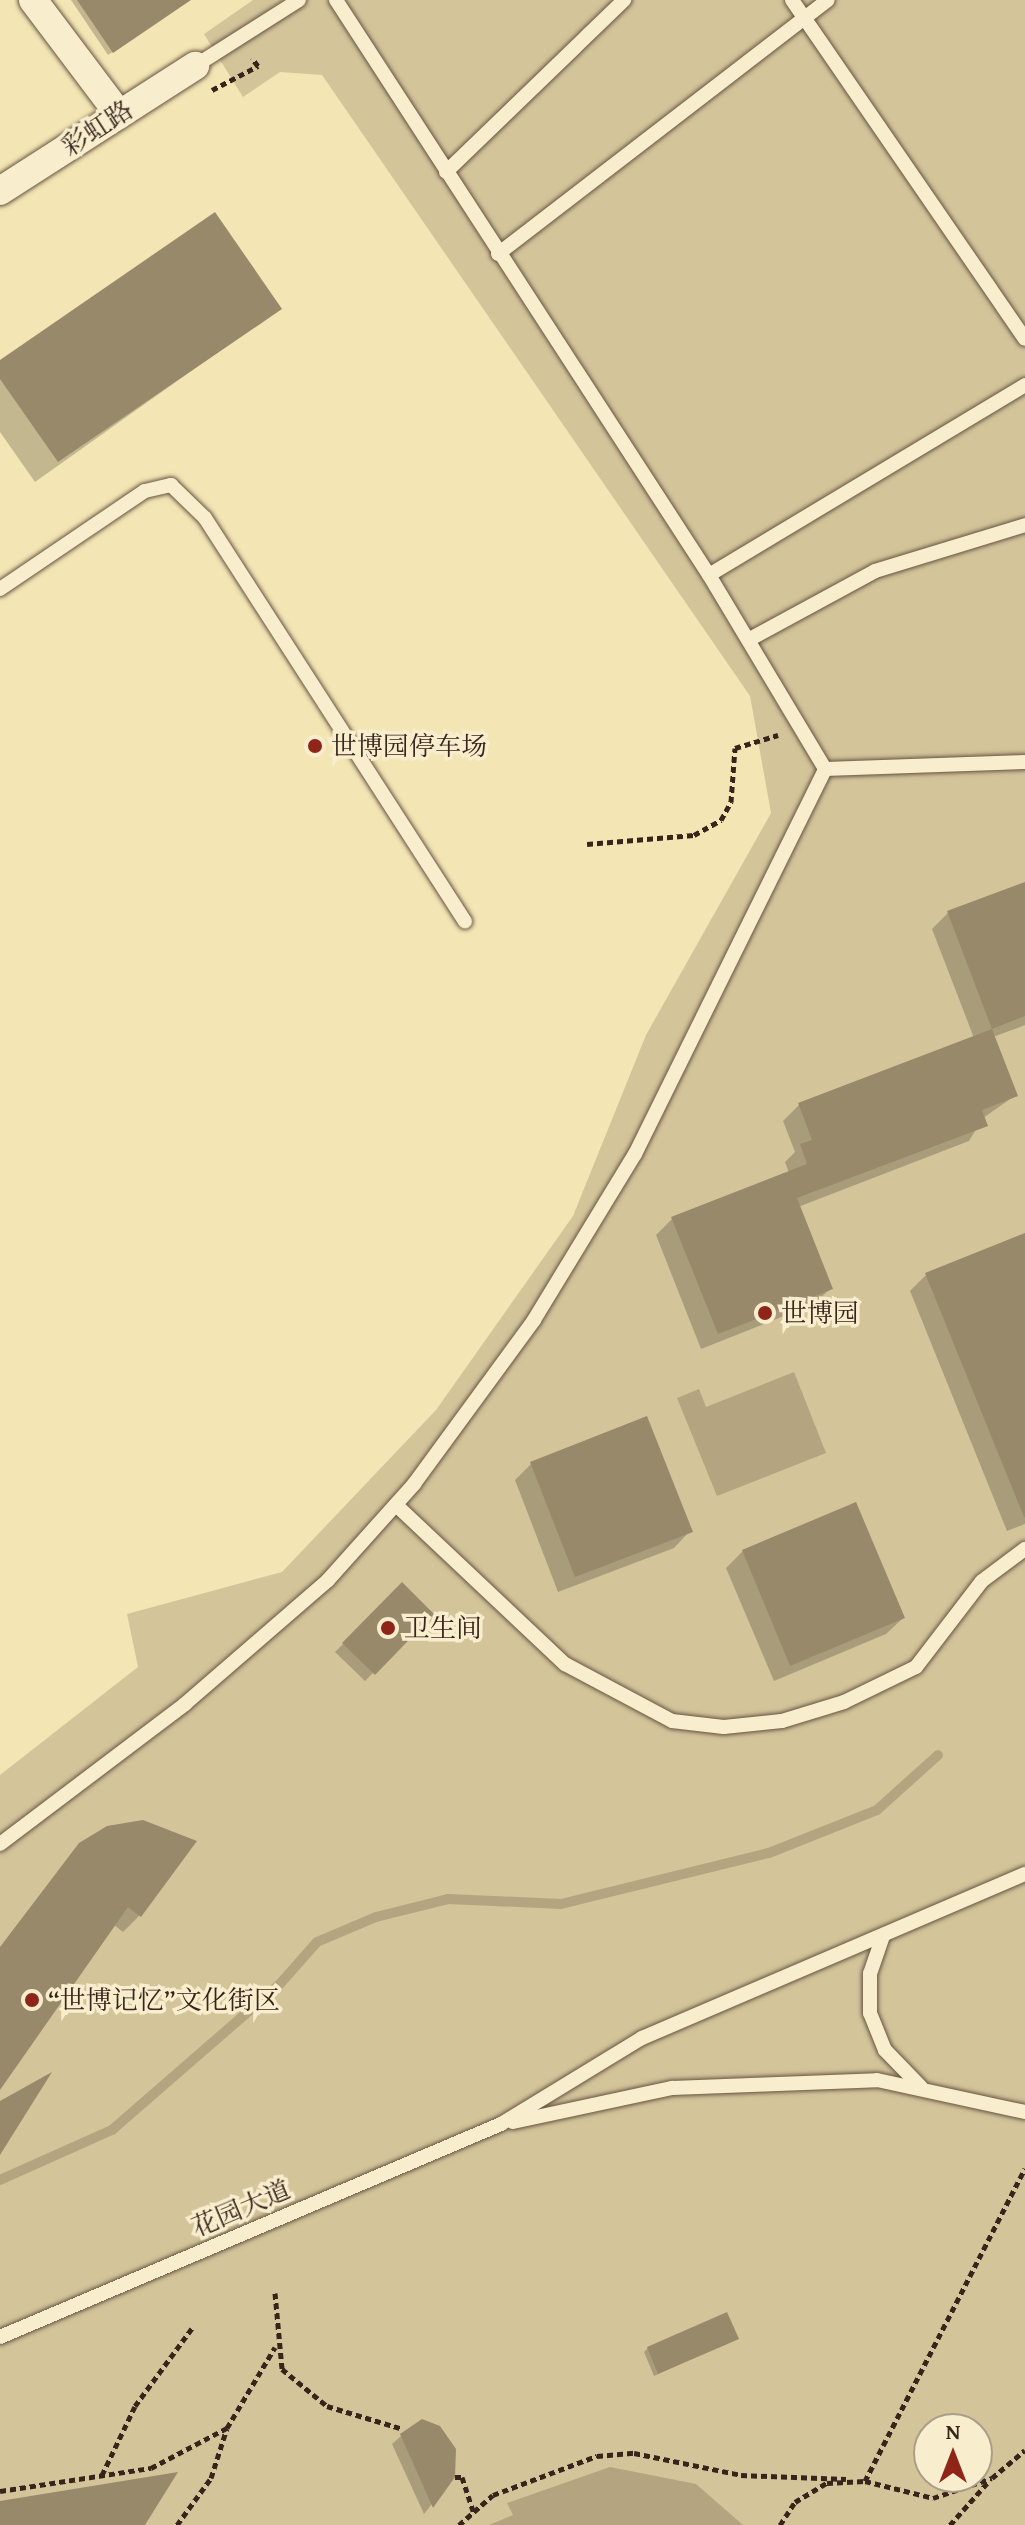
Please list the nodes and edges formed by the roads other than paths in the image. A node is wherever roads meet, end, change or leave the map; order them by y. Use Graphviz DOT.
graph roads {
  1 [pos="33,0"];
  2 [pos="299,0"];
  3 [pos="336,0"];
  4 [pos="624,0"];
  5 [pos="792,0"];
  6 [pos="828,0"];
  7 [pos="805,18"];
  8 [pos="195,66"];
  9 [pos="119,114"];
  10 [pos="446,172"];
  11 [pos="0,191"];
  12 [pos="498,254"];
  13 [pos="1025,339"];
  14 [pos="1025,385"];
  15 [pos="1025,525"];
  16 [pos="709,575"];
  17 [pos="0,589"];
  18 [pos="750,639"];
  19 [pos="1025,762"];
  20 [pos="825,769"];
  21 [pos="465,921"];
  22 [pos="396,1505"];
  23 [pos="1025,1549"];
  24 [pos="0,1844"];
  25 [pos="1025,1874"];
  26 [pos="883,1936"];
  27 [pos="928,2092"];
  28 [pos="1025,2112"];
  29 [pos="501,2124"];
  30 [pos="0,2337"];
  1 -- 9 [label="street"];
  2 -- 8 [label="lane"];
  3 -- 10 [label="lane"];
  4 -- 10 [label="lane"];
  5 -- 7 [label="lane"];
  6 -- 7 [label="lane"];
  7 -- 12 [label="lane"];
  7 -- 13 [label="lane"];
  8 -- 9 [label="street, 彩虹路"];
  9 -- 11 [label="street, 彩虹路"];
  10 -- 12 [label="lane"];
  12 -- 16 [label="lane"];
  14 -- 16 [label="lane"];
  15 -- 18 [label="lane"];
  16 -- 18 [label="lane"];
  17 -- 21 [label="lane"];
  18 -- 20 [label="lane"];
  19 -- 20 [label="lane"];
  20 -- 22 [label="lane"];
  22 -- 23 [label="lane"];
  22 -- 24 [label="lane"];
  25 -- 26 [label="lane"];
  26 -- 27 [label="lane"];
  26 -- 29 [label="lane"];
  27 -- 28 [label="lane"];
  27 -- 29 [label="lane"];
  29 -- 30 [label="lane, 花园大道"];
}
